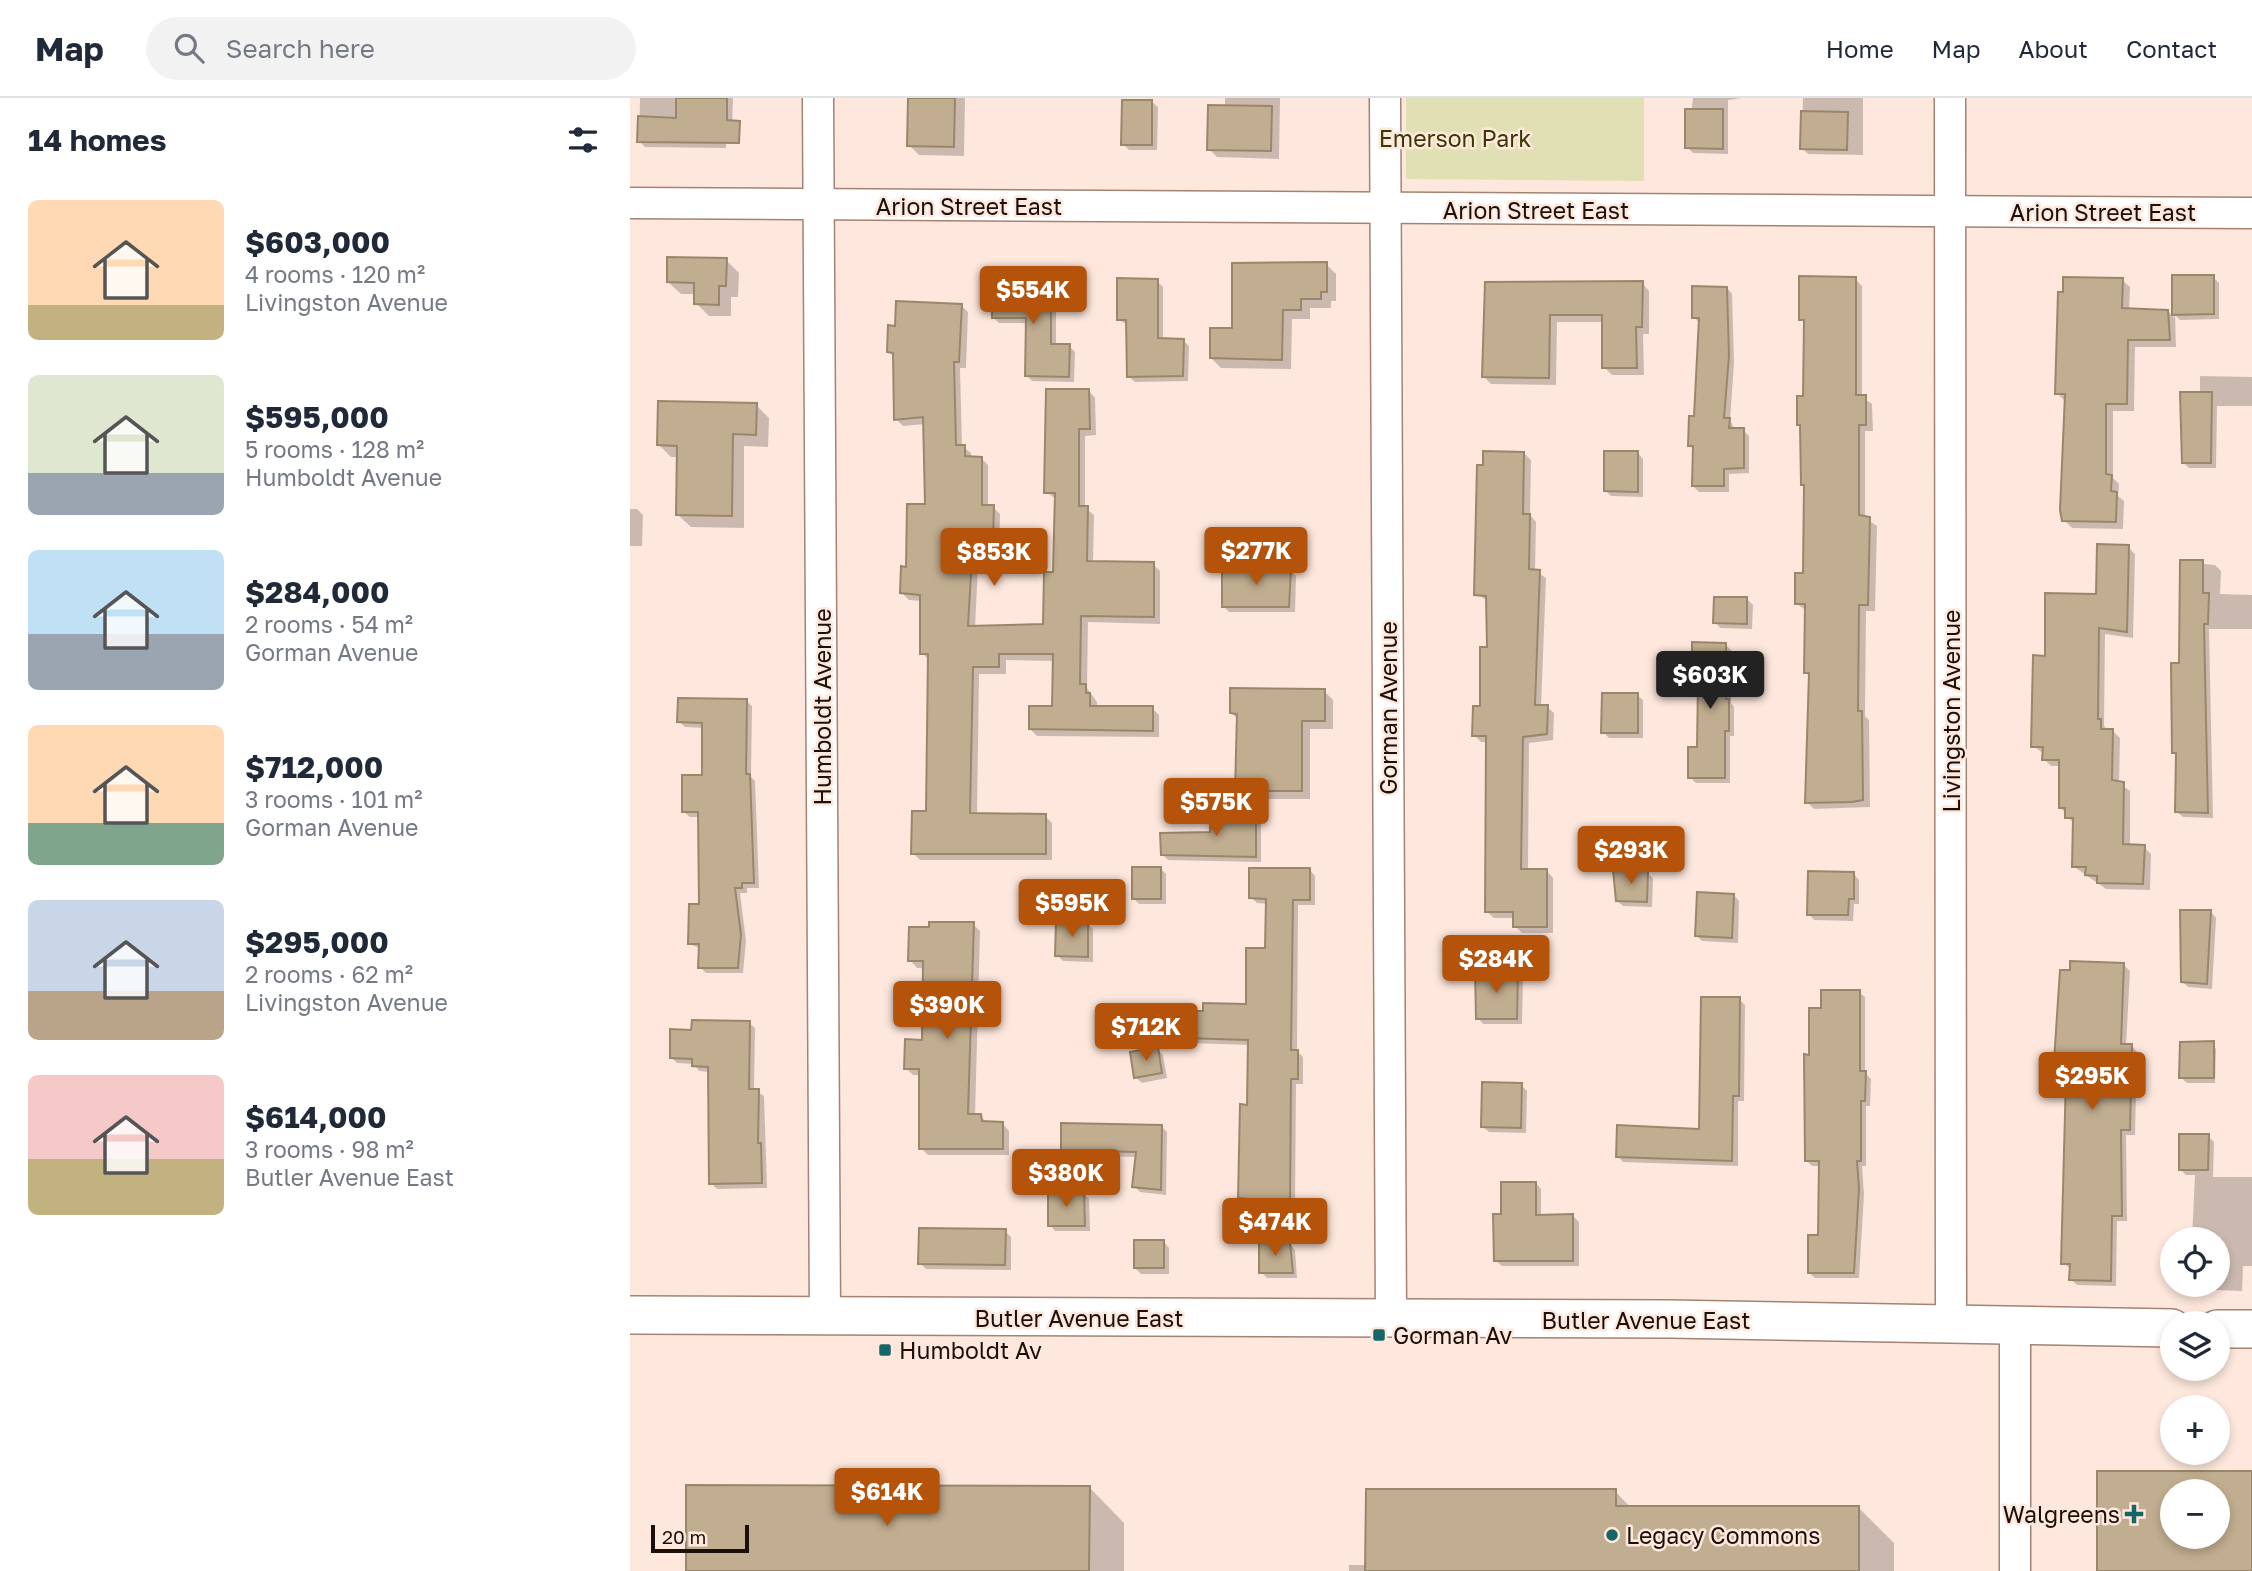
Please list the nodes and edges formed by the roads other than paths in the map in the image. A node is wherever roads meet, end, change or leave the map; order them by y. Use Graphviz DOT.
graph roads {
  1 [pos="818,98"];
  2 [pos="1385,98"];
  3 [pos="1950,98"];
  4 [pos="630,203"];
  5 [pos="820,205"];
  6 [pos="1386,209"];
  7 [pos="1951,211"];
  8 [pos="2252,214"];
  9 [pos="630,1315"];
  10 [pos="825,1317"];
  11 [pos="1391,1319"];
  12 [pos="1951,1324"];
  13 [pos="2014,1327"];
  14 [pos="2160,1328"];
  15 [pos="2230,1329"];
  16 [pos="2252,1329"];
  17 [pos="2015,1571"];
  1 -- 5 [label="street, Humboldt Avenue"];
  2 -- 6 [label="street, Gorman Avenue"];
  3 -- 7 [label="street, Livingston Avenue"];
  4 -- 5 [label="street, Arion Street East"];
  5 -- 6 [label="street, Arion Street East"];
  5 -- 10 [label="street, Humboldt Avenue"];
  6 -- 7 [label="street, Arion Street East"];
  6 -- 11 [label="street, Gorman Avenue"];
  7 -- 8 [label="street, Arion Street East"];
  7 -- 12 [label="street, Livingston Avenue"];
  9 -- 10 [label="street, Butler Avenue East"];
  10 -- 11 [label="street, Butler Avenue East"];
  11 -- 12 [label="street, Butler Avenue East"];
  12 -- 13 [label="street, Butler Avenue East"];
  13 -- 14 [label="street, Butler Avenue East"];
  13 -- 17 [label="street"];
  15 -- 16 [label="street"];
}
